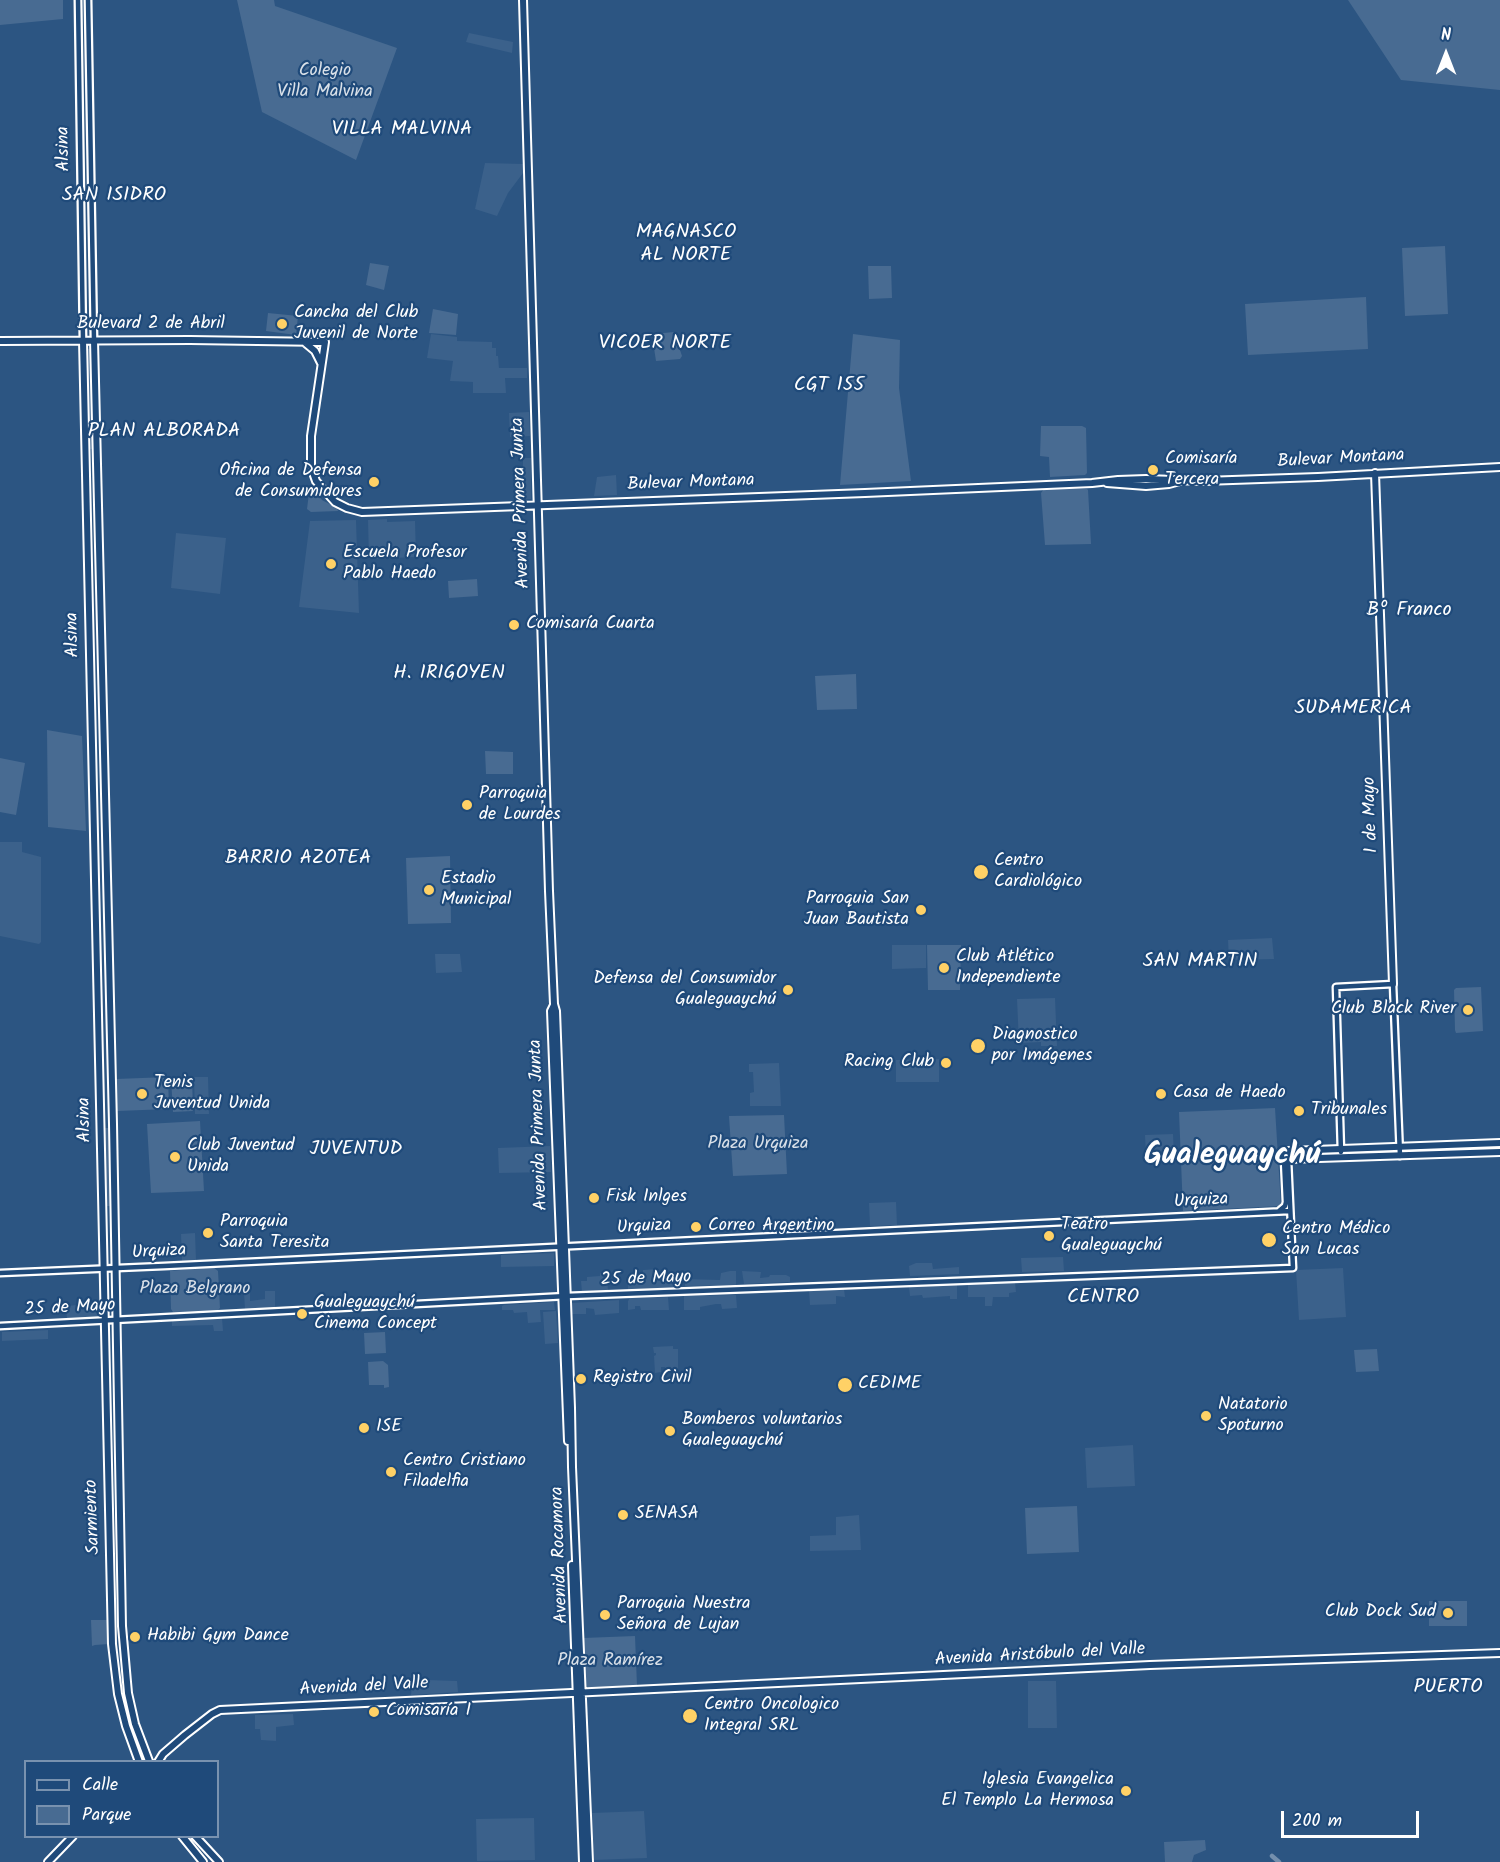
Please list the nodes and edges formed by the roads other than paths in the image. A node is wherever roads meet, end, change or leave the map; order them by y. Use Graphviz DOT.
graph roads {
  1 [pos="78,0"];
  2 [pos="88,0"];
  3 [pos="523,0"];
  4 [pos="0,340"];
  5 [pos="83,340"];
  6 [pos="94,340"];
  7 [pos="314,347"];
  8 [pos="322,364"];
  9 [pos="1500,467"];
  10 [pos="1374,473"];
  11 [pos="537,505"];
  12 [pos="1393,984"];
  13 [pos="1500,1143"];
  14 [pos="1399,1147"];
  15 [pos="1341,1149"];
  16 [pos="1500,1152"];
  17 [pos="1400,1156"];
  18 [pos="1341,1158"];
  19 [pos="1287,1160"];
  20 [pos="1289,1211"];
  21 [pos="1278,1212"];
  22 [pos="562,1246"];
  23 [pos="115,1268"];
  24 [pos="104,1269"];
  25 [pos="0,1272"];
  26 [pos="564,1296"];
  27 [pos="105,1321"];
  28 [pos="116,1321"];
  29 [pos="0,1326"];
  30 [pos="1500,1653"];
  31 [pos="579,1693"];
  32 [pos="163,1754"];
  33 [pos="139,1760"];
  34 [pos="148,1760"];
  35 [pos="150,1760"];
  36 [pos="159,1760"];
  37 [pos="71,1838"];
  38 [pos="184,1838"];
  39 [pos="197,1838"];
  40 [pos="48,1862"];
  41 [pos="203,1862"];
  42 [pos="219,1862"];
  43 [pos="583,1862"];
  44 [pos="589,1862"];
  1 -- 5 [label="street, Alsina"];
  2 -- 6 [label="street, Alsina"];
  3 -- 11 [label="main road, Avenida Primera Junta"];
  4 -- 5 [label="main road, Bulevard 2 de Abril"];
  5 -- 6 [label="main road, Bulevard 2 de Abril"];
  5 -- 24 [label="main road, Alsina"];
  6 -- 7 [label="main road, Bulevard 2 de Abril"];
  6 -- 23 [label="main road, Alsina"];
  7 -- 8 [label="main road"];
  7 -- 8 [label="main road"];
  8 -- 11 [label="main road, Bulevar Montana"];
  9 -- 10 [label="main road, Bulevar Montana"];
  10 -- 11 [label="main road, Bulevar Montana"];
  10 -- 12 [label="main road, 1 de Mayo"];
  11 -- 22 [label="main road, Avenida Primera Junta"];
  12 -- 14 [label="street, 1 de Mayo"];
  12 -- 15 [label="street"];
  13 -- 14 [label="main road"];
  14 -- 15 [label="main road"];
  14 -- 17 [label="street, 1 de Mayo"];
  15 -- 18 [label="street"];
  15 -- 19 [label="main road"];
  16 -- 17 [label="main road"];
  17 -- 18 [label="main road"];
  18 -- 19 [label="main road"];
  19 -- 20 [label="street"];
  19 -- 21 [label="street"];
  20 -- 21 [label="street, Urquiza"];
  20 -- 26 [label="street, 25 de Mayo"];
  21 -- 22 [label="street, Urquiza"];
  22 -- 23 [label="street, Urquiza"];
  22 -- 26 [label="main road, Avenida Rocamora"];
  23 -- 24 [label="street, Urquiza"];
  23 -- 28 [label="main road, Sarmiento"];
  24 -- 25 [label="street, Urquiza"];
  24 -- 27 [label="main road, Sarmiento"];
  26 -- 28 [label="street, 25 de Mayo"];
  26 -- 31 [label="main road, Avenida Rocamora"];
  27 -- 28 [label="street, 25 de Mayo"];
  27 -- 29 [label="street, 25 de Mayo"];
  27 -- 33 [label="main road, Sarmiento"];
  28 -- 34 [label="main road, Sarmiento"];
  30 -- 31 [label="main road, Avenida Aristóbulo del Valle"];
  31 -- 32 [label="main road, Avenida del Valle"];
  31 -- 43 [label="main road, Avenida Rocamora"];
  31 -- 44 [label="main road, Avenida Rocamora"];
  32 -- 35 [label="main road"];
  32 -- 36 [label="main road"];
  37 -- 40 [label="main road"];
  38 -- 41 [label="main road"];
  39 -- 42 [label="main road"];
}
